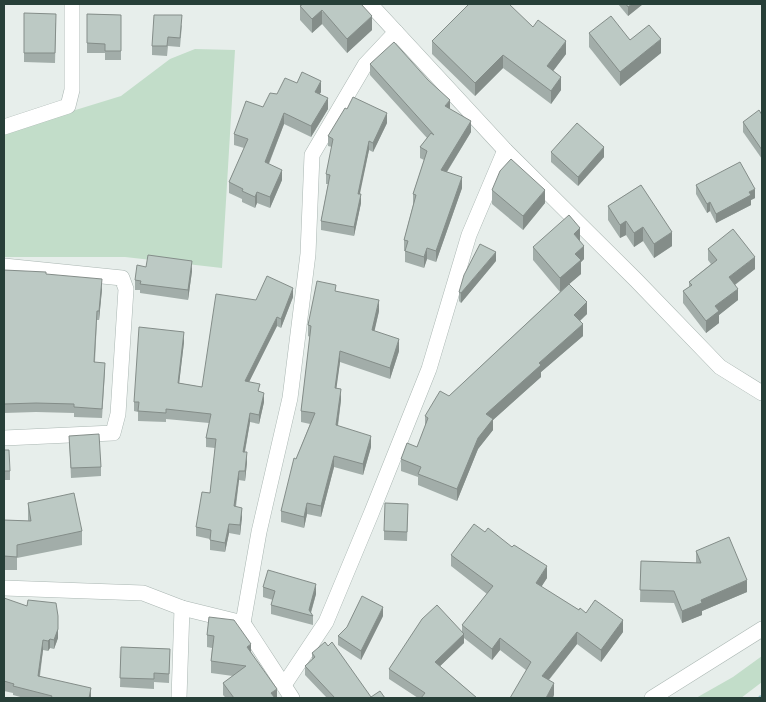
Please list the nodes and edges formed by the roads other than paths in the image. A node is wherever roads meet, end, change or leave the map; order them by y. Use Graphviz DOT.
graph roads {
  1 [pos="72,4"];
  2 [pos="370,4"];
  3 [pos="396,32"];
  4 [pos="4,127"];
  5 [pos="505,150"];
  6 [pos="4,266"];
  7 [pos="762,392"];
  8 [pos="4,438"];
  9 [pos="4,588"];
  10 [pos="182,608"];
  11 [pos="243,623"];
  12 [pos="762,629"];
  13 [pos="288,692"];
  14 [pos="179,698"];
  15 [pos="652,698"];
  1 -- 4 [label="street"];
  2 -- 3 [label="street"];
  3 -- 5 [label="street"];
  3 -- 11 [label="street"];
  5 -- 7 [label="street"];
  5 -- 13 [label="street"];
  6 -- 8 [label="street"];
  9 -- 10 [label="street"];
  10 -- 11 [label="street"];
  10 -- 14 [label="street"];
  11 -- 13 [label="street"];
  12 -- 15 [label="street"];
}
